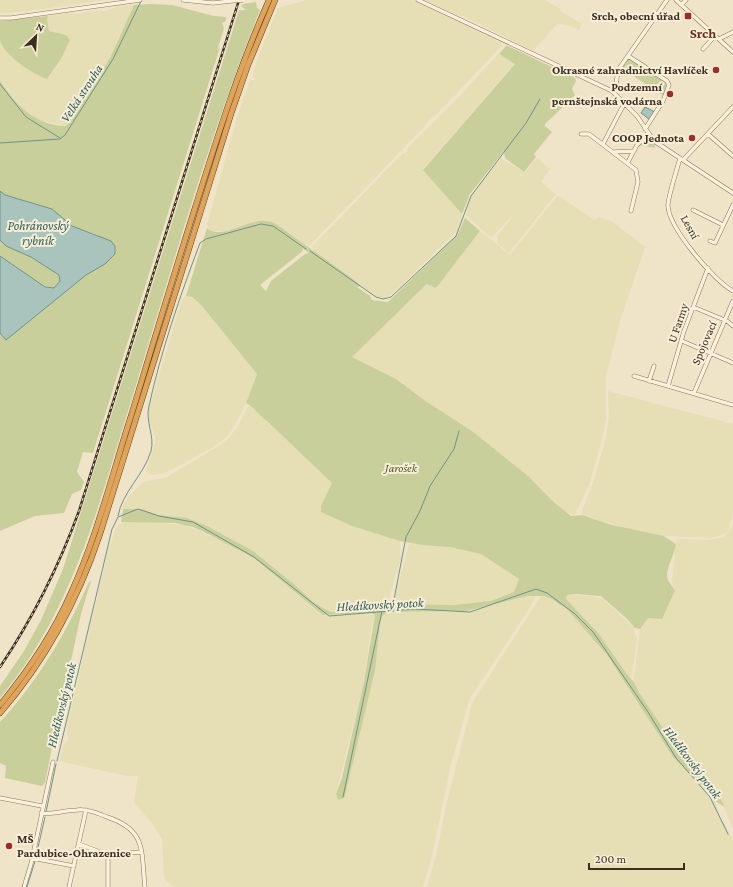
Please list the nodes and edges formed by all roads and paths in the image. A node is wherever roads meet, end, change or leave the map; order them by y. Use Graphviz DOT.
graph roads {
  1 [pos="140,0"];
  2 [pos="183,0"];
  3 [pos="243,0"];
  4 [pos="269,0"];
  5 [pos="275,0"];
  6 [pos="418,0"];
  7 [pos="667,0"];
  8 [pos="676,0"];
  9 [pos="686,0"];
  10 [pos="681,5"];
  11 [pos="0,18"];
  12 [pos="733,32"];
  13 [pos="715,36"];
  14 [pos="719,39"];
  15 [pos="703,49"];
  16 [pos="733,52"];
  17 [pos="628,56"];
  18 [pos="612,91"];
  19 [pos="624,104"];
  20 [pos="732,109"];
  21 [pos="645,129"];
  22 [pos="581,134"];
  23 [pos="649,134"];
  24 [pos="708,134"];
  25 [pos="603,144"];
  26 [pos="634,151"];
  27 [pos="614,152"];
  28 [pos="733,156"];
  29 [pos="681,159"];
  30 [pos="628,162"];
  31 [pos="733,193"];
  32 [pos="733,205"];
  33 [pos="693,210"];
  34 [pos="630,211"];
  35 [pos="723,225"];
  36 [pos="710,240"];
  37 [pos="708,268"];
  38 [pos="733,291"];
  39 [pos="733,301"];
  40 [pos="693,307"];
  41 [pos="725,321"];
  42 [pos="733,326"];
  43 [pos="682,341"];
  44 [pos="711,353"];
  45 [pos="733,363"];
  46 [pos="654,366"];
  47 [pos="634,376"];
  48 [pos="649,381"];
  49 [pos="668,386"];
  50 [pos="694,393"];
  51 [pos="733,405"];
  52 [pos="0,705"];
  53 [pos="0,713"];
  54 [pos="53,762"];
  55 [pos="0,798"];
  56 [pos="42,806"];
  57 [pos="86,810"];
  58 [pos="41,813"];
  59 [pos="78,844"];
  60 [pos="141,852"];
  61 [pos="108,855"];
  62 [pos="32,858"];
  63 [pos="74,866"];
  64 [pos="24,887"];
  65 [pos="69,887"];
  66 [pos="108,887"];
  67 [pos="145,887"];
  1 -- 11 [label="street"];
  2 -- 3 [label="street, bridge"];
  4 -- 52 [label="highway"];
  5 -- 53 [label="highway"];
  6 -- 18 [label="street"];
  7 -- 17 [label="street"];
  8 -- 10 [label="street"];
  9 -- 10 [label="street"];
  10 -- 13 [label="street"];
  12 -- 14 [label="street"];
  13 -- 14 [label="street"];
  13 -- 15 [label="street"];
  14 -- 16 [label="street"];
  17 -- 18 [label="street"];
  17 -- 21 [label="street"];
  18 -- 19 [label="street"];
  19 -- 21 [label="street"];
  19 -- 25 [label="street"];
  20 -- 24 [label="street"];
  21 -- 23 [label="street"];
  22 -- 25 [label="street"];
  23 -- 26 [label="street"];
  23 -- 29 [label="street"];
  24 -- 28 [label="street"];
  24 -- 29 [label="street"];
  25 -- 27 [label="street"];
  26 -- 27 [label="street"];
  26 -- 30 [label="street"];
  27 -- 30 [label="street"];
  29 -- 31 [label="street"];
  29 -- 37 [label="street, Lesní"];
  30 -- 34 [label="street"];
  32 -- 35 [label="street"];
  33 -- 35 [label="street"];
  35 -- 36 [label="street"];
  37 -- 38 [label="street, Lesní"];
  37 -- 40 [label="street, U Farmy"];
  39 -- 41 [label="street, Spojovací"];
  40 -- 41 [label="street"];
  40 -- 43 [label="street, U Farmy"];
  41 -- 42 [label="street"];
  41 -- 44 [label="street, Spojovací"];
  43 -- 44 [label="street"];
  43 -- 49 [label="street, U Farmy"];
  44 -- 45 [label="street"];
  44 -- 50 [label="street, Spojovací"];
  46 -- 48 [label="street"];
  47 -- 48 [label="street"];
  48 -- 49 [label="street"];
  49 -- 50 [label="street"];
  50 -- 51 [label="street"];
  54 -- 56 [label="street"];
  55 -- 56 [label="street"];
  56 -- 58 [label="street"];
  57 -- 58 [label="street"];
  57 -- 59 [label="street"];
  57 -- 60 [label="street"];
  58 -- 62 [label="street"];
  59 -- 61 [label="street"];
  59 -- 63 [label="street"];
  60 -- 61 [label="street"];
  60 -- 67 [label="street"];
  61 -- 66 [label="street"];
  62 -- 63 [label="street"];
  62 -- 64 [label="street"];
  63 -- 65 [label="street"];
}
